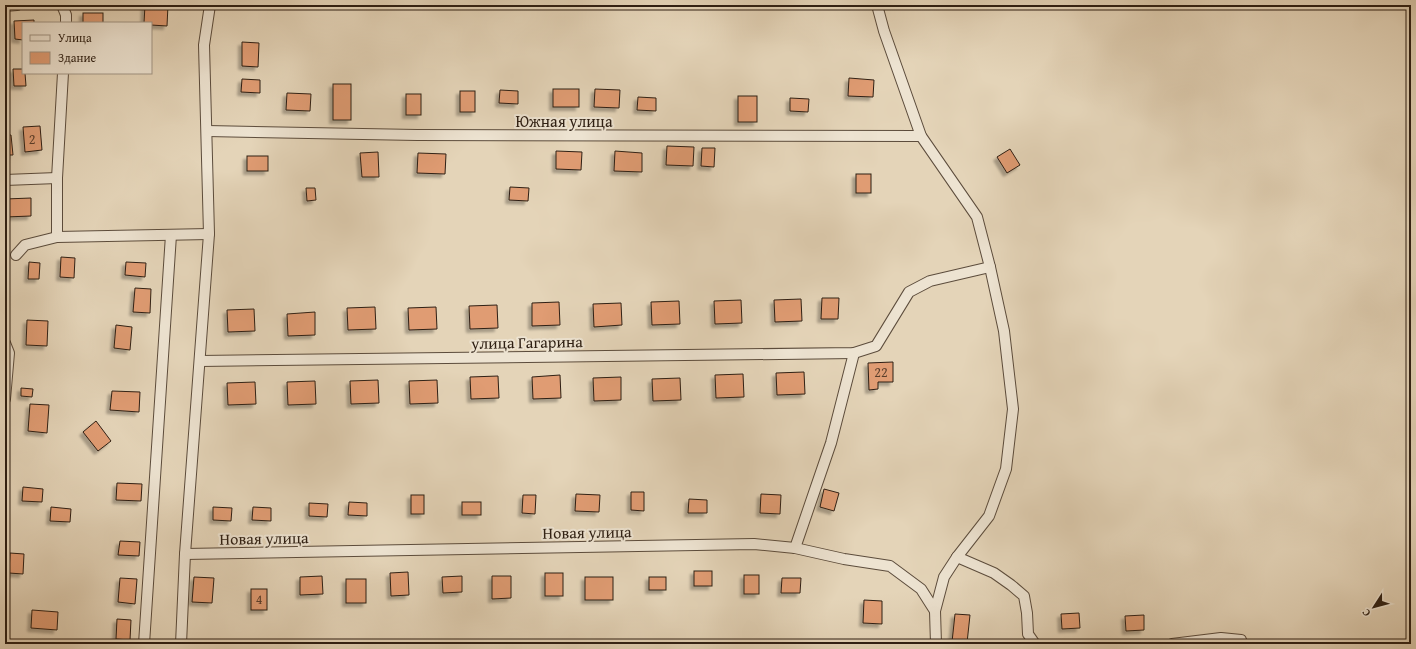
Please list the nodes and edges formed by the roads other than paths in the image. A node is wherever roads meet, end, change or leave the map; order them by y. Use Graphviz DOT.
graph roads {
  1 [pos="17,5"];
  2 [pos="62,5"];
  3 [pos="210,5"];
  4 [pos="877,5"];
  5 [pos="5,6"];
  6 [pos="66,22"];
  7 [pos="63,74"];
  8 [pos="207,131"];
  9 [pos="921,136"];
  10 [pos="57,178"];
  11 [pos="5,180"];
  12 [pos="171,234"];
  13 [pos="209,234"];
  14 [pos="57,237"];
  15 [pos="16,255"];
  16 [pos="990,267"];
  17 [pos="5,343"];
  18 [pos="854,354"];
  19 [pos="200,361"];
  20 [pos="5,399"];
  21 [pos="795,548"];
  22 [pos="186,554"];
  23 [pos="957,557"];
  24 [pos="936,611"];
  25 [pos="144,644"];
  26 [pos="181,644"];
  27 [pos="936,644"];
  28 [pos="1035,644"];
  29 [pos="1172,644"];
  30 [pos="1242,644"];
  1 -- 5 [label="street"];
  2 -- 6 [label="street"];
  3 -- 8 [label="street"];
  4 -- 9 [label="street"];
  7 -- 10 [label="street"];
  8 -- 9 [label="street, Южная улица"];
  8 -- 13 [label="street"];
  9 -- 16 [label="street"];
  10 -- 11 [label="street"];
  10 -- 14 [label="street"];
  12 -- 13 [label="street"];
  12 -- 14 [label="street"];
  12 -- 25 [label="street"];
  13 -- 19 [label="street"];
  14 -- 15 [label="street"];
  16 -- 18 [label="street, улица Гагарина"];
  16 -- 23 [label="street"];
  17 -- 20 [label="street"];
  18 -- 19 [label="street, улица Гагарина"];
  18 -- 21 [label="street"];
  19 -- 22 [label="street"];
  21 -- 22 [label="street, Новая улица"];
  21 -- 24 [label="street, Новая улица"];
  22 -- 26 [label="street"];
  23 -- 24 [label="street"];
  23 -- 28 [label="street"];
  24 -- 27 [label="street"];
  29 -- 30 [label="street"];
}
